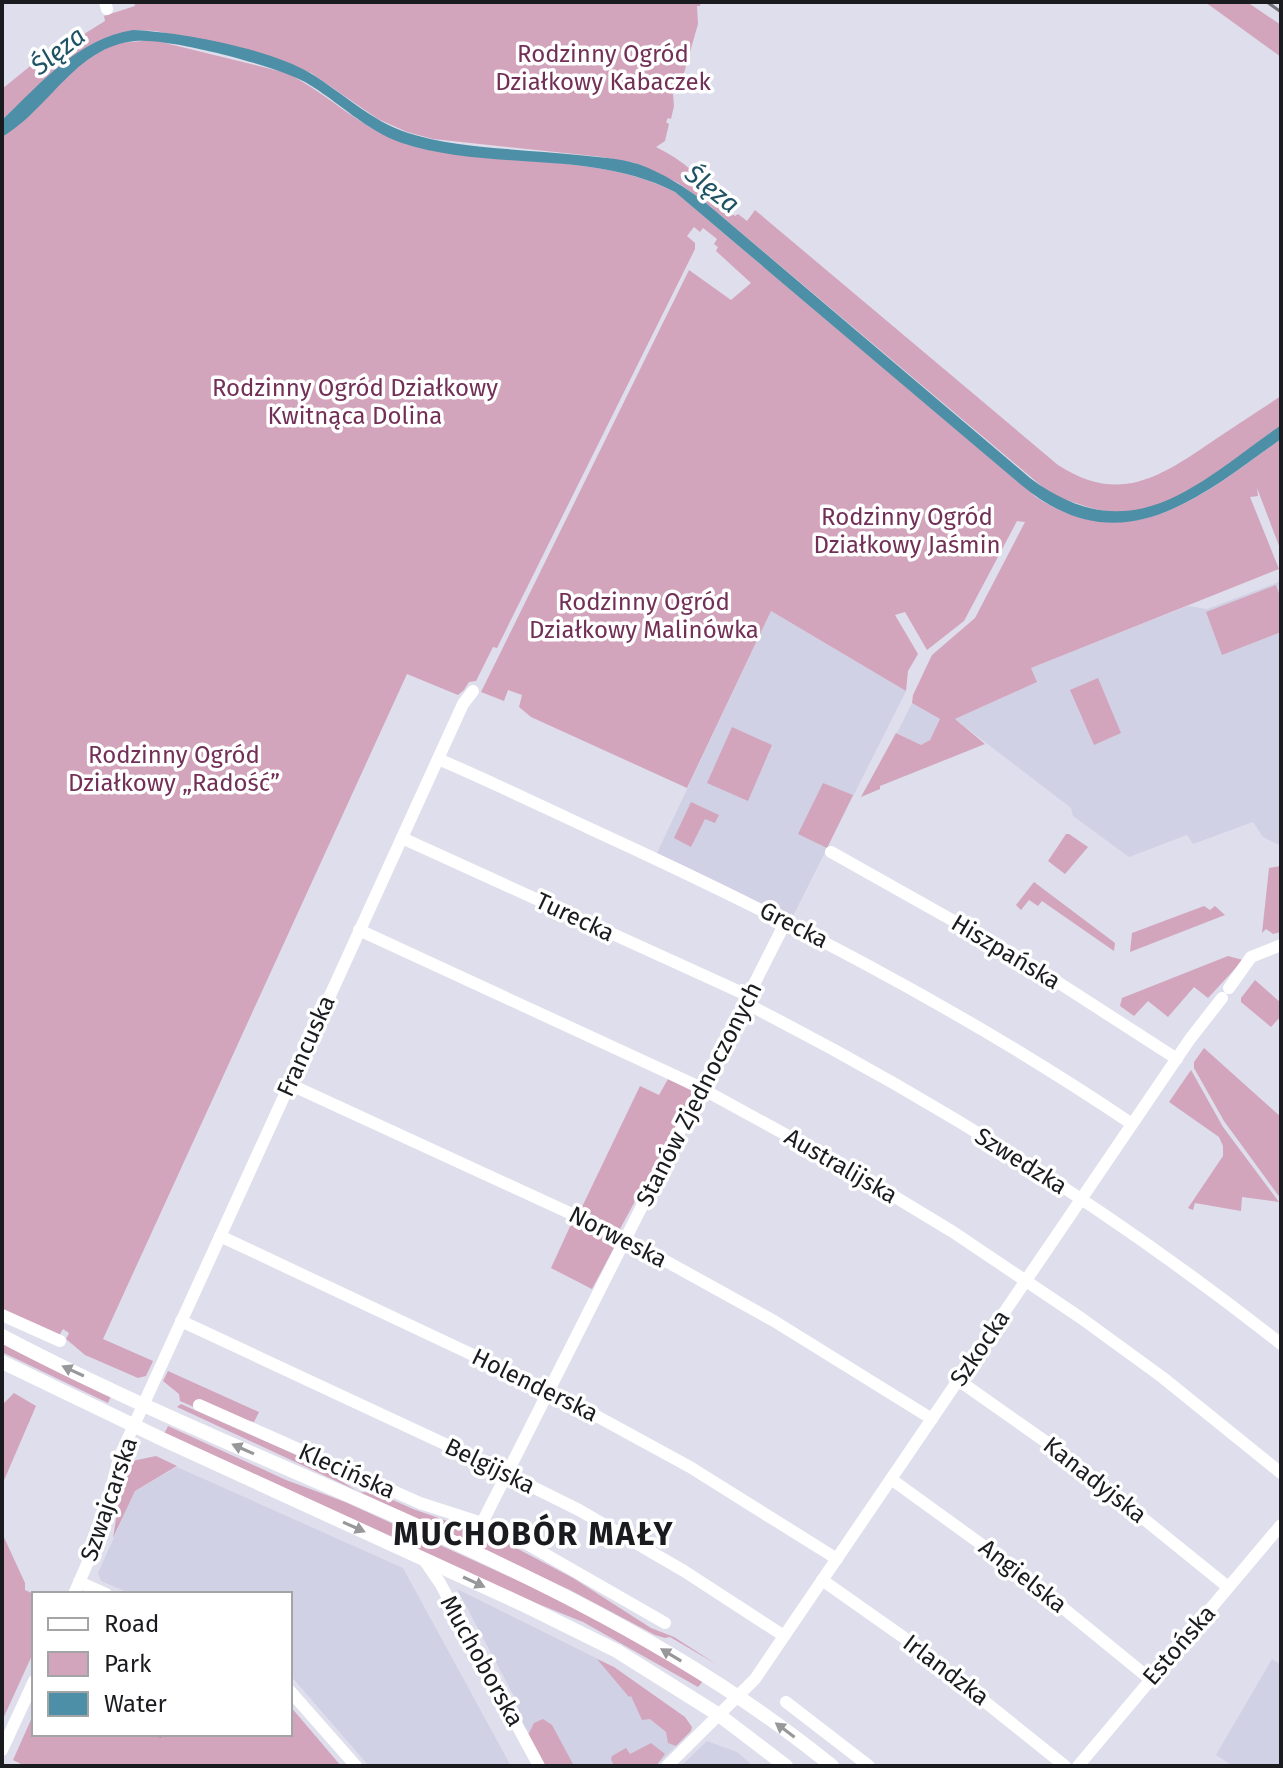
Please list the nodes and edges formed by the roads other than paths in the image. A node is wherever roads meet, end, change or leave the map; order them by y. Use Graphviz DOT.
graph roads {
  1 [pos="473,691"];
  2 [pos="438,759"];
  3 [pos="402,838"];
  4 [pos="831,852"];
  5 [pos="786,921"];
  6 [pos="359,930"];
  7 [pos="1281,945"];
  8 [pos="747,999"];
  9 [pos="1177,1059"];
  10 [pos="289,1084"];
  11 [pos="702,1089"];
  12 [pos="1132,1124"];
  13 [pos="1082,1199"];
  14 [pos="220,1236"];
  15 [pos="626,1239"];
  16 [pos="1026,1280"];
  17 [pos="2,1315"];
  18 [pos="181,1321"];
  19 [pos="2,1336"];
  20 [pos="60,1341"];
  21 [pos="1281,1344"];
  22 [pos="2,1362"];
  23 [pos="958,1380"];
  24 [pos="549,1390"];
  25 [pos="144,1404"];
  26 [pos="199,1405"];
  27 [pos="932,1419"];
  28 [pos="134,1425"];
  29 [pos="507,1473"];
  30 [pos="1281,1473"];
  31 [pos="891,1479"];
  32 [pos="482,1523"];
  33 [pos="1281,1525"];
  34 [pos="423,1558"];
  35 [pos="837,1559"];
  36 [pos="822,1580"];
  37 [pos="1228,1587"];
  38 [pos="76,1588"];
  39 [pos="96,1592"];
  40 [pos="665,1623"];
  41 [pos="784,1636"];
  42 [pos="1150,1679"];
  43 [pos="32,1685"];
  44 [pos="292,1693"];
  45 [pos="737,1696"];
  46 [pos="786,1702"];
  47 [pos="719,1715"];
  48 [pos="2,1750"];
  49 [pos="356,1766"];
  50 [pos="539,1766"];
  51 [pos="667,1766"];
  52 [pos="786,1766"];
  53 [pos="832,1766"];
  54 [pos="869,1766"];
  55 [pos="1065,1766"];
  56 [pos="1078,1766"];
  1 -- 2 [label="street, Francuska"];
  2 -- 3 [label="street, Francuska"];
  2 -- 5 [label="street, Grecka"];
  3 -- 6 [label="street, Francuska"];
  3 -- 8 [label="street, Turecka"];
  4 -- 9 [label="street, Hiszpańska"];
  5 -- 8 [label="street, Stanów Zjednoczonych"];
  5 -- 12 [label="street, Grecka"];
  6 -- 10 [label="street, Francuska"];
  6 -- 11 [label="street, Australijska"];
  7 -- 9 [label="street, Szkocka"];
  8 -- 11 [label="street, Stanów Zjednoczonych"];
  8 -- 13 [label="street, Szwedzka"];
  9 -- 12 [label="street, Szkocka"];
  10 -- 14 [label="street, Francuska"];
  10 -- 15 [label="street, Norweska"];
  11 -- 15 [label="street, Stanów Zjednoczonych"];
  11 -- 16 [label="street, Australijska"];
  12 -- 13 [label="street, Szkocka"];
  13 -- 16 [label="street, Szkocka"];
  13 -- 21 [label="street, Szwedzka"];
  14 -- 18 [label="street, Francuska"];
  14 -- 24 [label="street, Holenderska"];
  15 -- 24 [label="street, Stanów Zjednoczonych"];
  15 -- 27 [label="street, Norweska"];
  16 -- 23 [label="street, Szkocka"];
  16 -- 30 [label="street, Australijska"];
  17 -- 20 [label="street"];
  18 -- 25 [label="street, Francuska"];
  18 -- 29 [label="street, Belgijska"];
  25 -- 19 [label="main road, one-way"];
  22 -- 28 [label="main road"];
  23 -- 27 [label="street, Szkocka"];
  23 -- 37 [label="street, Kanadyjska"];
  24 -- 29 [label="street, Stanów Zjednoczonych"];
  24 -- 35 [label="street, Holenderska"];
  25 -- 28 [label="street, Szwajcarska"];
  45 -- 25 [label="main road, one-way"];
  26 -- 32 [label="street, Klecińska"];
  27 -- 31 [label="street, Szkocka"];
  28 -- 34 [label="main road, one-way"];
  28 -- 38 [label="street, Szwajcarska"];
  29 -- 32 [label="street, Stanów Zjednoczonych"];
  29 -- 41 [label="street, Belgijska"];
  31 -- 35 [label="street, Szkocka"];
  31 -- 42 [label="street, Angielska"];
  32 -- 40 [label="street, Klecińska"];
  33 -- 37 [label="street, Estońska"];
  34 -- 47 [label="main road, one-way"];
  34 -- 50 [label="street, Muchoborska"];
  35 -- 36 [label="street, Szkocka"];
  36 -- 41 [label="street, Szkocka"];
  36 -- 55 [label="street, Irlandzka"];
  37 -- 42 [label="street, Estońska"];
  38 -- 39 [label="street"];
  41 -- 45 [label="street, Szkocka"];
  42 -- 56 [label="street, Estońska"];
  43 -- 48 [label="street"];
  44 -- 49 [label="street"];
  45 -- 47 [label="street, Szkocka"];
  53 -- 45 [label="main road, one-way"];
  46 -- 54 [label="street"];
  47 -- 51 [label="street, Szkocka"];
  47 -- 52 [label="main road"];
}
